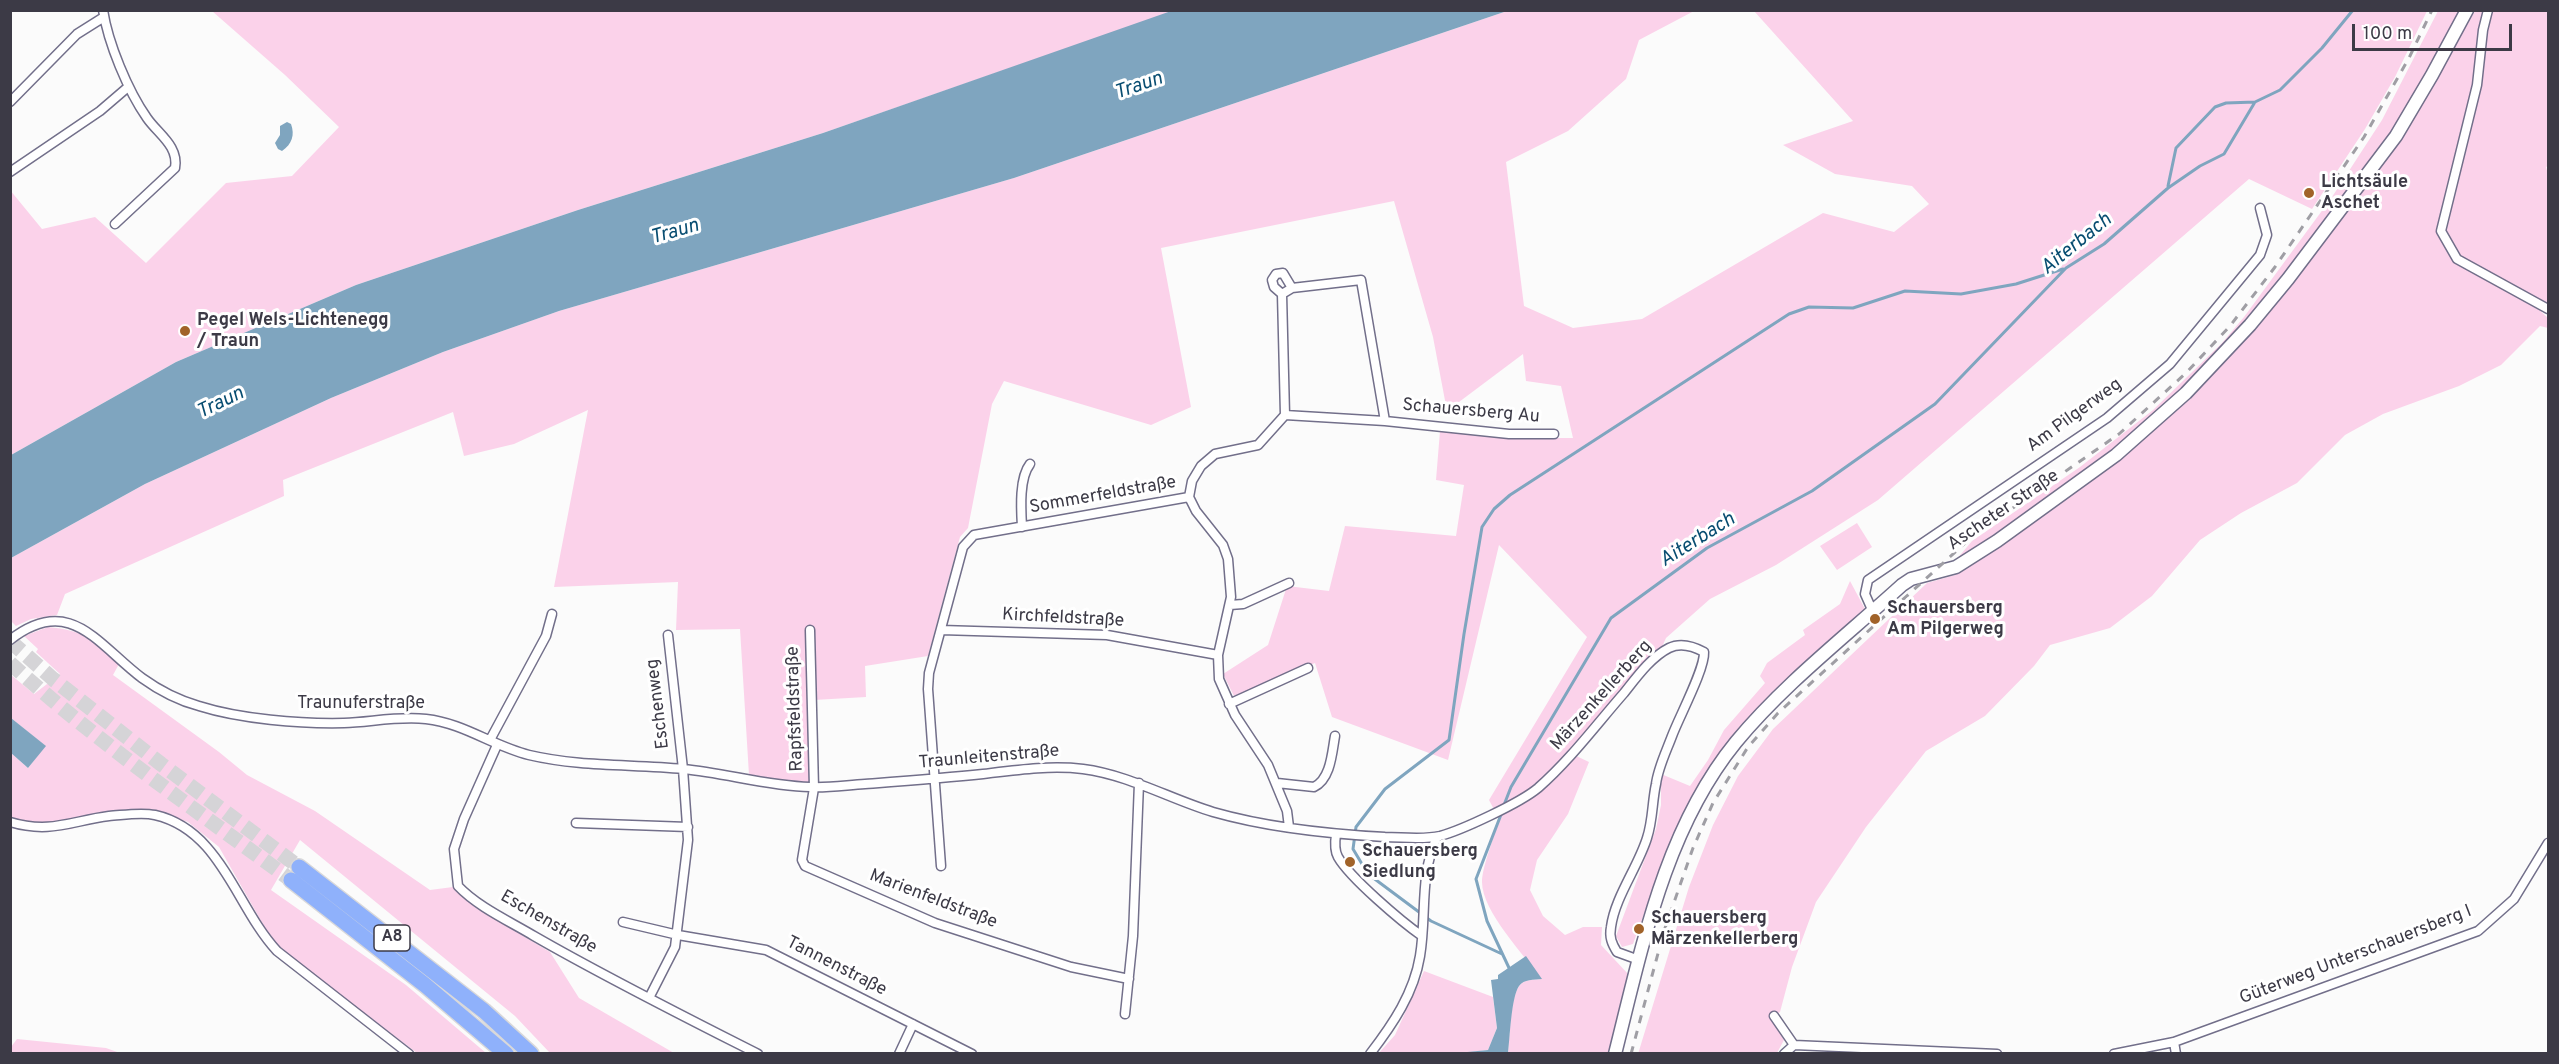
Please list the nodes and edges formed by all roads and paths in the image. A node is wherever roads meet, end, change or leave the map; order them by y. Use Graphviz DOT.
graph roads {
  1 [pos="2467,10"];
  2 [pos="2488,10"];
  3 [pos="103,14"];
  4 [pos="128,87"];
  5 [pos="10,102"];
  6 [pos="10,172"];
  7 [pos="2260,208"];
  8 [pos="115,224"];
  9 [pos="1292,288"];
  10 [pos="1282,294"];
  11 [pos="2548,309"];
  12 [pos="1285,416"];
  13 [pos="1385,421"];
  14 [pos="1554,434"];
  15 [pos="1030,464"];
  16 [pos="1189,497"];
  17 [pos="1022,527"];
  18 [pos="1289,583"];
  19 [pos="1230,605"];
  20 [pos="1872,612"];
  21 [pos="552,614"];
  22 [pos="810,630"];
  23 [pos="941,630"];
  24 [pos="668,635"];
  25 [pos="10,640"];
  26 [pos="1218,655"];
  27 [pos="1308,668"];
  28 [pos="1229,704"];
  29 [pos="1335,736"];
  30 [pos="494,742"];
  31 [pos="683,769"];
  32 [pos="935,779"];
  33 [pos="1139,783"];
  34 [pos="1277,783"];
  35 [pos="814,788"];
  36 [pos="1517,802"];
  37 [pos="10,822"];
  38 [pos="576,823"];
  39 [pos="688,827"];
  40 [pos="1289,827"];
  41 [pos="1340,834"];
  42 [pos="1437,837"];
  43 [pos="2548,843"];
  44 [pos="941,866"];
  45 [pos="623,922"];
  46 [pos="678,935"];
  47 [pos="1422,936"];
  48 [pos="1639,960"];
  49 [pos="1129,979"];
  50 [pos="649,998"];
  51 [pos="1125,1014"];
  52 [pos="1773,1016"];
  53 [pos="913,1024"];
  54 [pos="2174,1042"];
  55 [pos="1797,1045"];
  56 [pos="408,1053"];
  57 [pos="506,1053"];
  58 [pos="531,1053"];
  59 [pos="758,1053"];
  60 [pos="899,1053"];
  61 [pos="972,1053"];
  62 [pos="1370,1053"];
  63 [pos="1615,1053"];
  64 [pos="1784,1053"];
  65 [pos="1997,1053"];
  66 [pos="2114,1053"];
  67 [pos="2176,1053"];
  1 -- 20 [label="main road, Ascheter Straße"];
  2 -- 11 [label="street"];
  3 -- 4 [label="street"];
  3 -- 5 [label="street"];
  4 -- 6 [label="street"];
  4 -- 8 [label="street"];
  7 -- 20 [label="street, Am Pilgerweg"];
  9 -- 10 [label="street, Schauersberg Au"];
  9 -- 10 [label="street"];
  9 -- 13 [label="street, Schauersberg Au"];
  10 -- 12 [label="street"];
  12 -- 13 [label="street, Schauersberg Au"];
  12 -- 16 [label="street"];
  13 -- 14 [label="street, Schauersberg Au"];
  15 -- 17 [label="street, Sommerfeldstraße"];
  16 -- 17 [label="street, Sommerfeldstraße"];
  16 -- 19 [label="street"];
  17 -- 23 [label="street, Sommerfeldstraße"];
  18 -- 19 [label="street"];
  19 -- 26 [label="street"];
  20 -- 48 [label="main road, Ascheter Straße"];
  21 -- 30 [label="street"];
  22 -- 35 [label="street, Rapfsfeldstraße"];
  23 -- 26 [label="street, Kirchfeldstraße"];
  23 -- 32 [label="street, Sommerfeldstraße"];
  24 -- 31 [label="street, Eschenweg"];
  25 -- 30 [label="street, Traunuferstraße"];
  26 -- 28 [label="street"];
  27 -- 28 [label="street"];
  28 -- 34 [label="street"];
  29 -- 34 [label="street"];
  30 -- 31 [label="street, Traunleitenstraße"];
  30 -- 50 [label="street, Eschenstraße"];
  31 -- 35 [label="street, Traunleitenstraße"];
  31 -- 39 [label="street"];
  32 -- 33 [label="street, Traunleitenstraße"];
  32 -- 35 [label="street, Traunleitenstraße"];
  32 -- 44 [label="street, Sommerfeldstraße"];
  33 -- 40 [label="street, Traunleitenstraße"];
  33 -- 49 [label="street"];
  34 -- 40 [label="street"];
  35 -- 49 [label="street, Marienfeldstraße"];
  36 -- 42 [label="street, Traunleitenstraße"];
  36 -- 48 [label="street, Märzenkellerberg"];
  37 -- 56 [label="street"];
  38 -- 39 [label="street"];
  39 -- 46 [label="street"];
  40 -- 41 [label="street, Traunleitenstraße"];
  41 -- 42 [label="street, Traunleitenstraße"];
  41 -- 47 [label="street"];
  42 -- 47 [label="street"];
  43 -- 54 [label="street, Güterweg Unterschauersberg I"];
  45 -- 46 [label="street, Tannenstraße"];
  46 -- 50 [label="street"];
  46 -- 53 [label="street, Tannenstraße"];
  47 -- 62 [label="street"];
  48 -- 63 [label="main road, Ascheter Straße"];
  49 -- 51 [label="street"];
  50 -- 59 [label="street, Eschenstraße"];
  52 -- 55 [label="street"];
  53 -- 60 [label="street"];
  53 -- 61 [label="street, Tannenstraße"];
  54 -- 66 [label="street, Güterweg Unterschauersberg I"];
  54 -- 67 [label="street"];
  55 -- 64 [label="street"];
  55 -- 65 [label="street"];
  57 -- 58 [label="highway, A8"];
}
